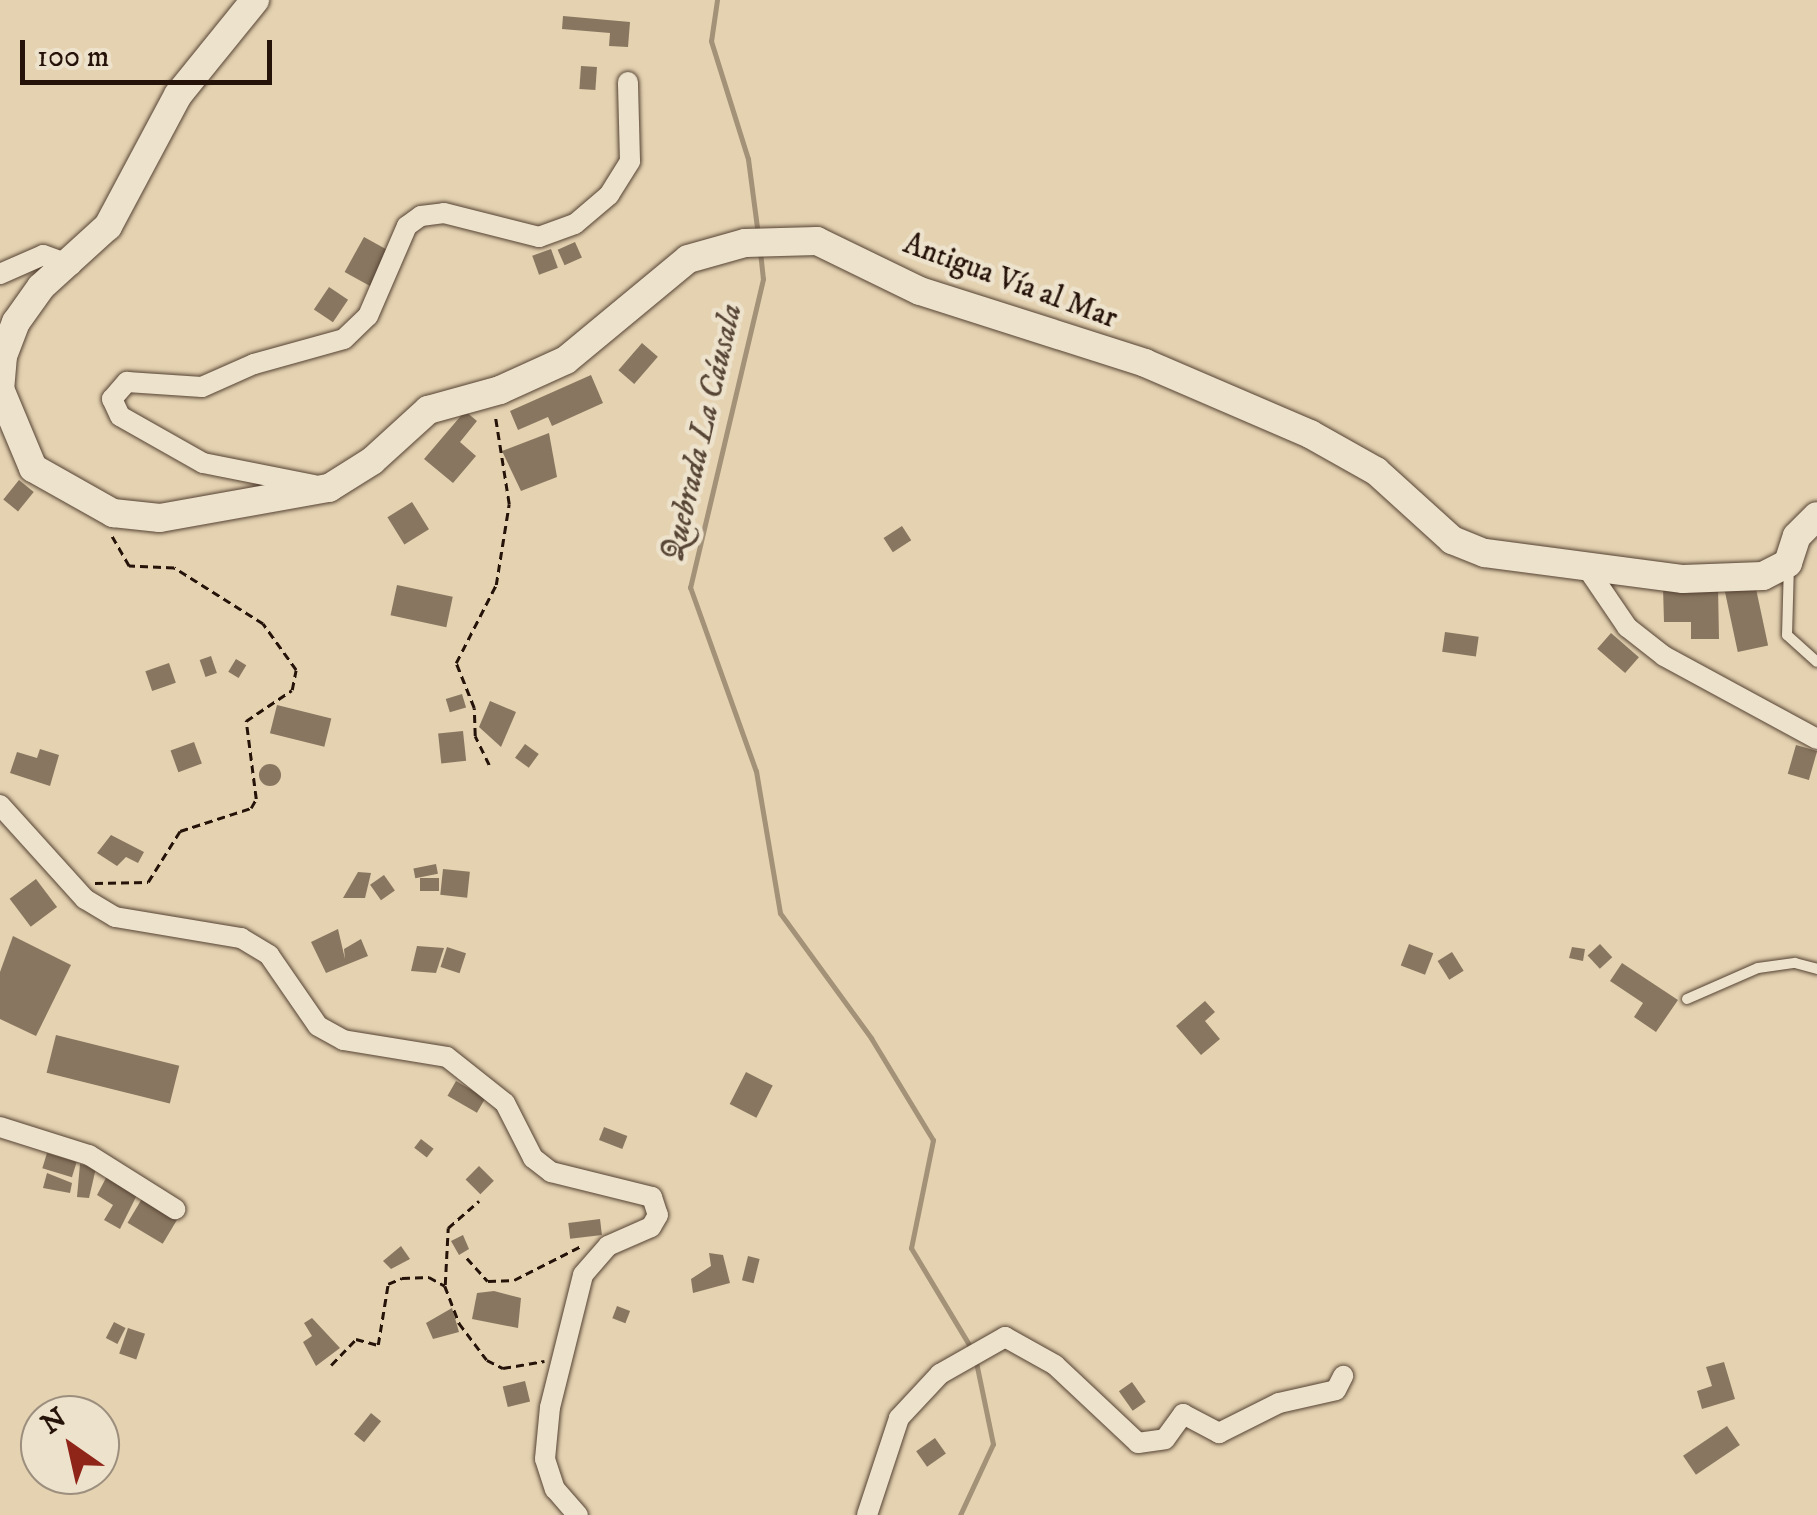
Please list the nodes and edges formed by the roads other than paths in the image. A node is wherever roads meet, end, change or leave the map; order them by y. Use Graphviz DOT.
graph roads {
  1 [pos="255,0"];
  2 [pos="628,82"];
  3 [pos="71,265"];
  4 [pos="0,274"];
  5 [pos="329,488"];
  6 [pos="1817,516"];
  7 [pos="1788,563"];
  8 [pos="1589,571"];
  9 [pos="1817,662"];
  10 [pos="1817,738"];
  11 [pos="0,805"];
  12 [pos="1817,968"];
  13 [pos="1687,1000"];
  14 [pos="0,1126"];
  15 [pos="175,1209"];
  16 [pos="1343,1376"];
  17 [pos="578,1515"];
  18 [pos="868,1515"];
  1 -- 3 [label="main road, Antigua Vía al Mar"];
  2 -- 5 [label="street"];
  3 -- 4 [label="street"];
  3 -- 5 [label="main road, Antigua Vía al Mar"];
  5 -- 8 [label="main road, Antigua Vía al Mar"];
  6 -- 7 [label="main road"];
  7 -- 8 [label="main road, Antigua Vía al Mar"];
  7 -- 9 [label="lane"];
  8 -- 10 [label="street"];
  11 -- 17 [label="street"];
  12 -- 13 [label="lane"];
  14 -- 15 [label="street"];
  16 -- 18 [label="street"];
}
